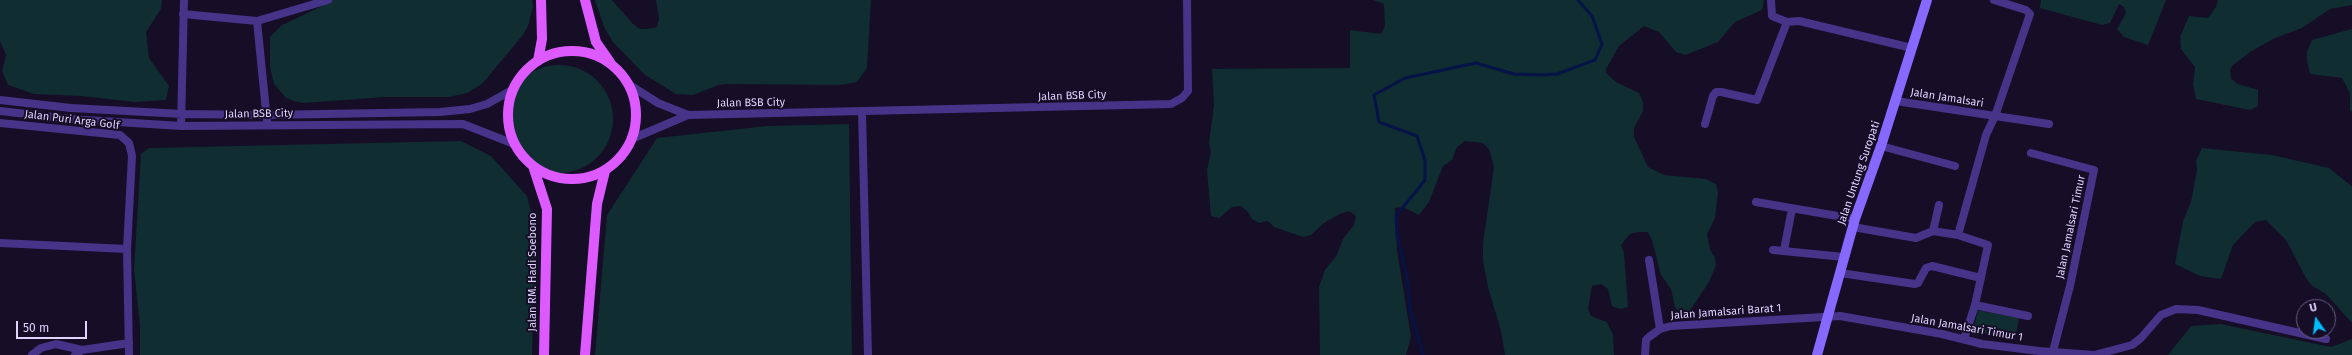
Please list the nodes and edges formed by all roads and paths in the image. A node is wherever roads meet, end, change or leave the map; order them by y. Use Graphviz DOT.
graph roads {
  1 [pos="184,0"];
  2 [pos="328,0"];
  3 [pos="541,0"];
  4 [pos="585,0"];
  5 [pos="1187,0"];
  6 [pos="1771,0"];
  7 [pos="1927,0"];
  8 [pos="1994,0"];
  9 [pos="183,14"];
  10 [pos="257,21"];
  11 [pos="1788,22"];
  12 [pos="1912,48"];
  13 [pos="538,61"];
  14 [pos="612,65"];
  15 [pos="628,84"];
  16 [pos="512,90"];
  17 [pos="0,100"];
  18 [pos="1896,101"];
  19 [pos="0,111"];
  20 [pos="862,112"];
  21 [pos="182,114"];
  22 [pos="266,115"];
  23 [pos="688,115"];
  24 [pos="1995,116"];
  25 [pos="0,123"];
  26 [pos="1705,124"];
  27 [pos="2049,124"];
  28 [pos="268,125"];
  29 [pos="181,126"];
  30 [pos="634,138"];
  31 [pos="514,144"];
  32 [pos="1881,146"];
  33 [pos="2031,153"];
  34 [pos="533,166"];
  35 [pos="1955,166"];
  36 [pos="605,171"];
  37 [pos="1756,202"];
  38 [pos="1940,205"];
  39 [pos="1792,208"];
  40 [pos="1854,223"];
  41 [pos="1933,231"];
  42 [pos="1958,235"];
  43 [pos="2,245"];
  44 [pos="127,249"];
  45 [pos="1773,250"];
  46 [pos="1784,250"];
  47 [pos="1844,257"];
  48 [pos="1649,260"];
  49 [pos="1840,272"];
  50 [pos="1981,278"];
  51 [pos="1975,305"];
  52 [pos="2028,316"];
  53 [pos="1826,318"];
  54 [pos="1660,328"];
  55 [pos="2296,332"];
  56 [pos="1964,339"];
  57 [pos="129,343"];
  58 [pos="82,350"];
  59 [pos="2053,353"];
  60 [pos="32,355"];
  61 [pos="75,355"];
  62 [pos="129,355"];
  63 [pos="544,355"];
  64 [pos="586,355"];
  65 [pos="868,355"];
  66 [pos="1644,355"];
  67 [pos="1817,355"];
  1 -- 9 [label="street"];
  2 -- 10 [label="street"];
  3 -- 13 [label="main road"];
  4 -- 14 [label="main road, Jalan RM. Hadi Soebono"];
  5 -- 20 [label="street, Jalan BSB City"];
  6 -- 11 [label="street"];
  7 -- 12 [label="main road, Jalan Untung Suropati"];
  8 -- 24 [label="street"];
  9 -- 10 [label="street"];
  9 -- 21 [label="street"];
  10 -- 22 [label="street"];
  11 -- 12 [label="street"];
  11 -- 26 [label="street"];
  12 -- 18 [label="main road, Jalan Untung Suropati"];
  13 -- 14 [label="main road, Jalan RM. Hadi Soebono"];
  13 -- 16 [label="main road, Jalan RM. Hadi Soebono"];
  14 -- 15 [label="main road, Jalan RM. Hadi Soebono"];
  15 -- 23 [label="street, Jalan BSB City"];
  15 -- 30 [label="main road, Jalan RM. Hadi Soebono"];
  16 -- 22 [label="street, Jalan BSB City"];
  16 -- 31 [label="main road, Jalan RM. Hadi Soebono"];
  17 -- 21 [label="street, Jalan BSB City"];
  18 -- 24 [label="street, Jalan Jamalsari"];
  18 -- 32 [label="main road, Jalan Untung Suropati"];
  19 -- 29 [label="street, Jalan BSB City"];
  20 -- 23 [label="street, Jalan BSB City"];
  20 -- 65 [label="street"];
  21 -- 22 [label="street, Jalan BSB City"];
  21 -- 29 [label="street"];
  22 -- 28 [label="street"];
  23 -- 30 [label="street, Jalan BSB City"];
  24 -- 27 [label="street"];
  24 -- 42 [label="street, Jalan Jamalsari"];
  25 -- 44 [label="street, Jalan Puri Arga Golf"];
  28 -- 29 [label="street, Jalan BSB City"];
  28 -- 31 [label="street, Jalan BSB City"];
  30 -- 36 [label="main road, Jalan RM. Hadi Soebono"];
  31 -- 34 [label="main road, Jalan RM. Hadi Soebono"];
  32 -- 35 [label="street"];
  32 -- 40 [label="main road, Jalan Untung Suropati"];
  33 -- 59 [label="street, Jalan Jamalsari Timur"];
  34 -- 36 [label="main road, Jalan RM. Hadi Soebono"];
  34 -- 63 [label="main road, Jalan RM. Hadi Soebono"];
  36 -- 64 [label="main road"];
  37 -- 39 [label="street"];
  38 -- 41 [label="street"];
  39 -- 40 [label="street"];
  39 -- 46 [label="street"];
  40 -- 41 [label="street"];
  40 -- 47 [label="main road, Jalan Untung Suropati"];
  41 -- 42 [label="street"];
  42 -- 50 [label="street"];
  43 -- 44 [label="street"];
  44 -- 57 [label="street, Jalan Puri Arga Golf"];
  45 -- 46 [label="street"];
  46 -- 47 [label="street"];
  47 -- 49 [label="main road, Jalan Untung Suropati"];
  48 -- 54 [label="street"];
  49 -- 50 [label="street"];
  49 -- 53 [label="main road, Jalan Untung Suropati"];
  50 -- 51 [label="street"];
  51 -- 52 [label="street"];
  51 -- 56 [label="street"];
  53 -- 54 [label="street, Jalan Jamalsari Barat 1"];
  53 -- 56 [label="street, Jalan Jamalsari Timur 1"];
  53 -- 67 [label="main road, Jalan Untung Suropati"];
  54 -- 66 [label="street, Jalan Jamalsari Barat 1"];
  55 -- 59 [label="street, Jalan Jamalsari Timur 1"];
  56 -- 59 [label="street, Jalan Jamalsari Timur 1"];
  57 -- 58 [label="street"];
  57 -- 62 [label="street, Jalan Puri Arga Golf"];
  58 -- 60 [label="street"];
  58 -- 61 [label="street"];
}
